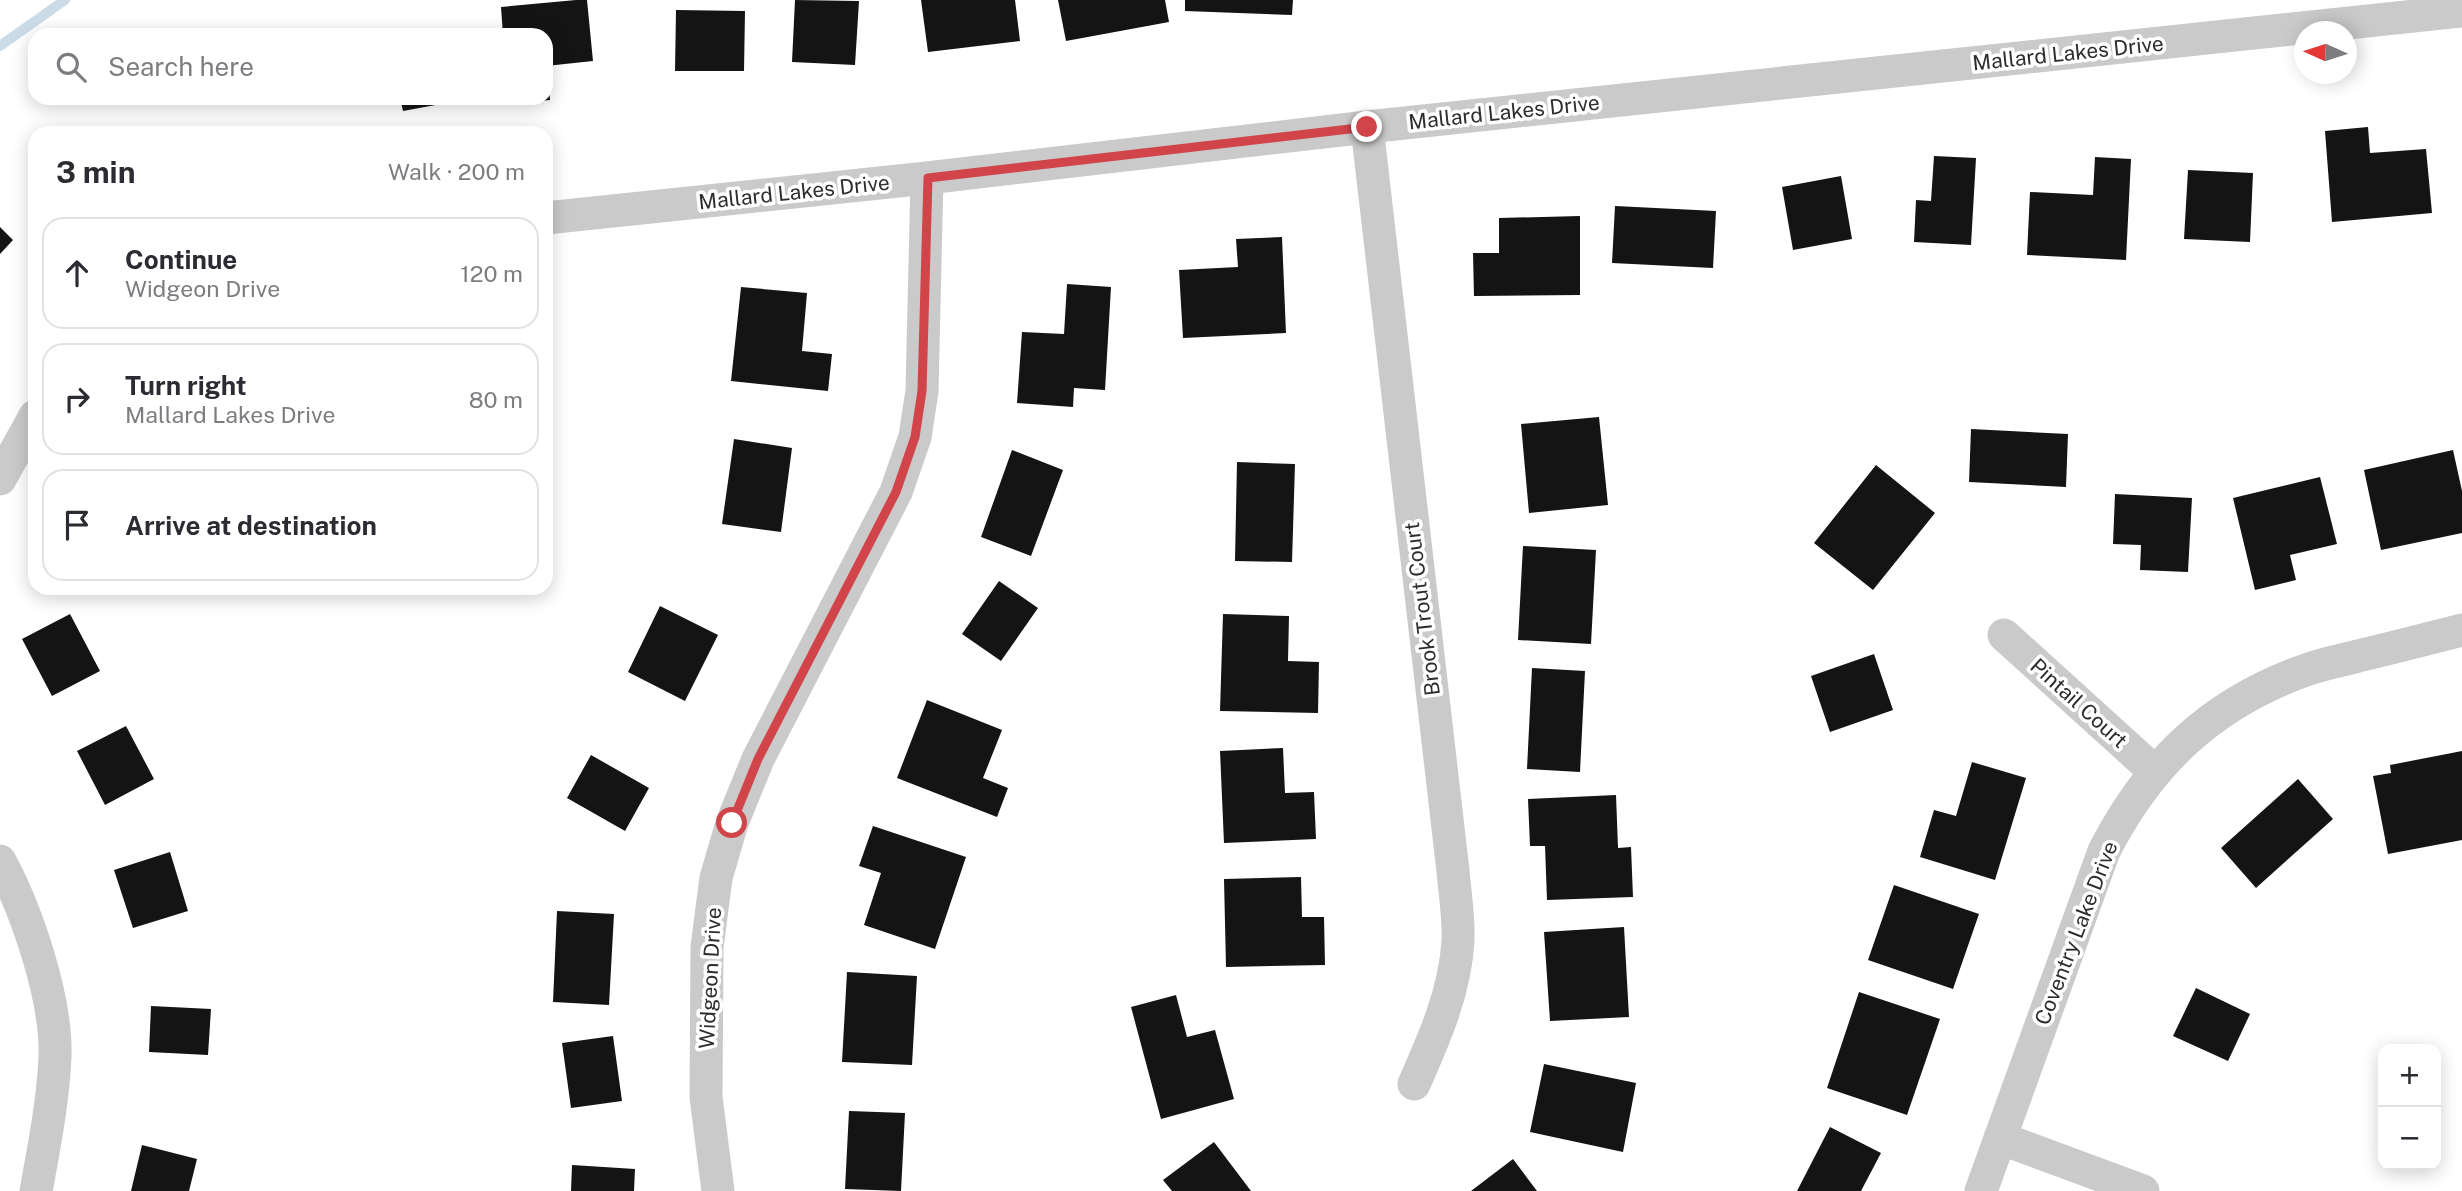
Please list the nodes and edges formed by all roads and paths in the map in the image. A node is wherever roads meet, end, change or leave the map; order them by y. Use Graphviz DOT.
graph roads {
  1 [pos="2462,11"];
  2 [pos="1367,127"];
  3 [pos="928,178"];
  4 [pos="553,217"];
  5 [pos="28,429"];
  6 [pos="0,479"];
  7 [pos="2462,631"];
  8 [pos="2004,635"];
  9 [pos="2154,771"];
  10 [pos="0,860"];
  11 [pos="1414,1084"];
  12 [pos="2000,1138"];
  13 [pos="36,1191"];
  14 [pos="718,1191"];
  15 [pos="1981,1191"];
  16 [pos="2143,1191"];
  1 -- 2 [label="street, Mallard Lakes Drive"];
  2 -- 3 [label="street, Mallard Lakes Drive"];
  2 -- 11 [label="street, Brook Trout Court"];
  3 -- 4 [label="street, Mallard Lakes Drive"];
  3 -- 14 [label="street, Widgeon Drive"];
  5 -- 6 [label="street"];
  7 -- 9 [label="street, Coventry Lake Drive"];
  8 -- 9 [label="street, Pintail Court"];
  9 -- 12 [label="street, Coventry Lake Drive"];
  10 -- 13 [label="street"];
  12 -- 15 [label="street, Coventry Lake Drive"];
  12 -- 16 [label="street"];
}
